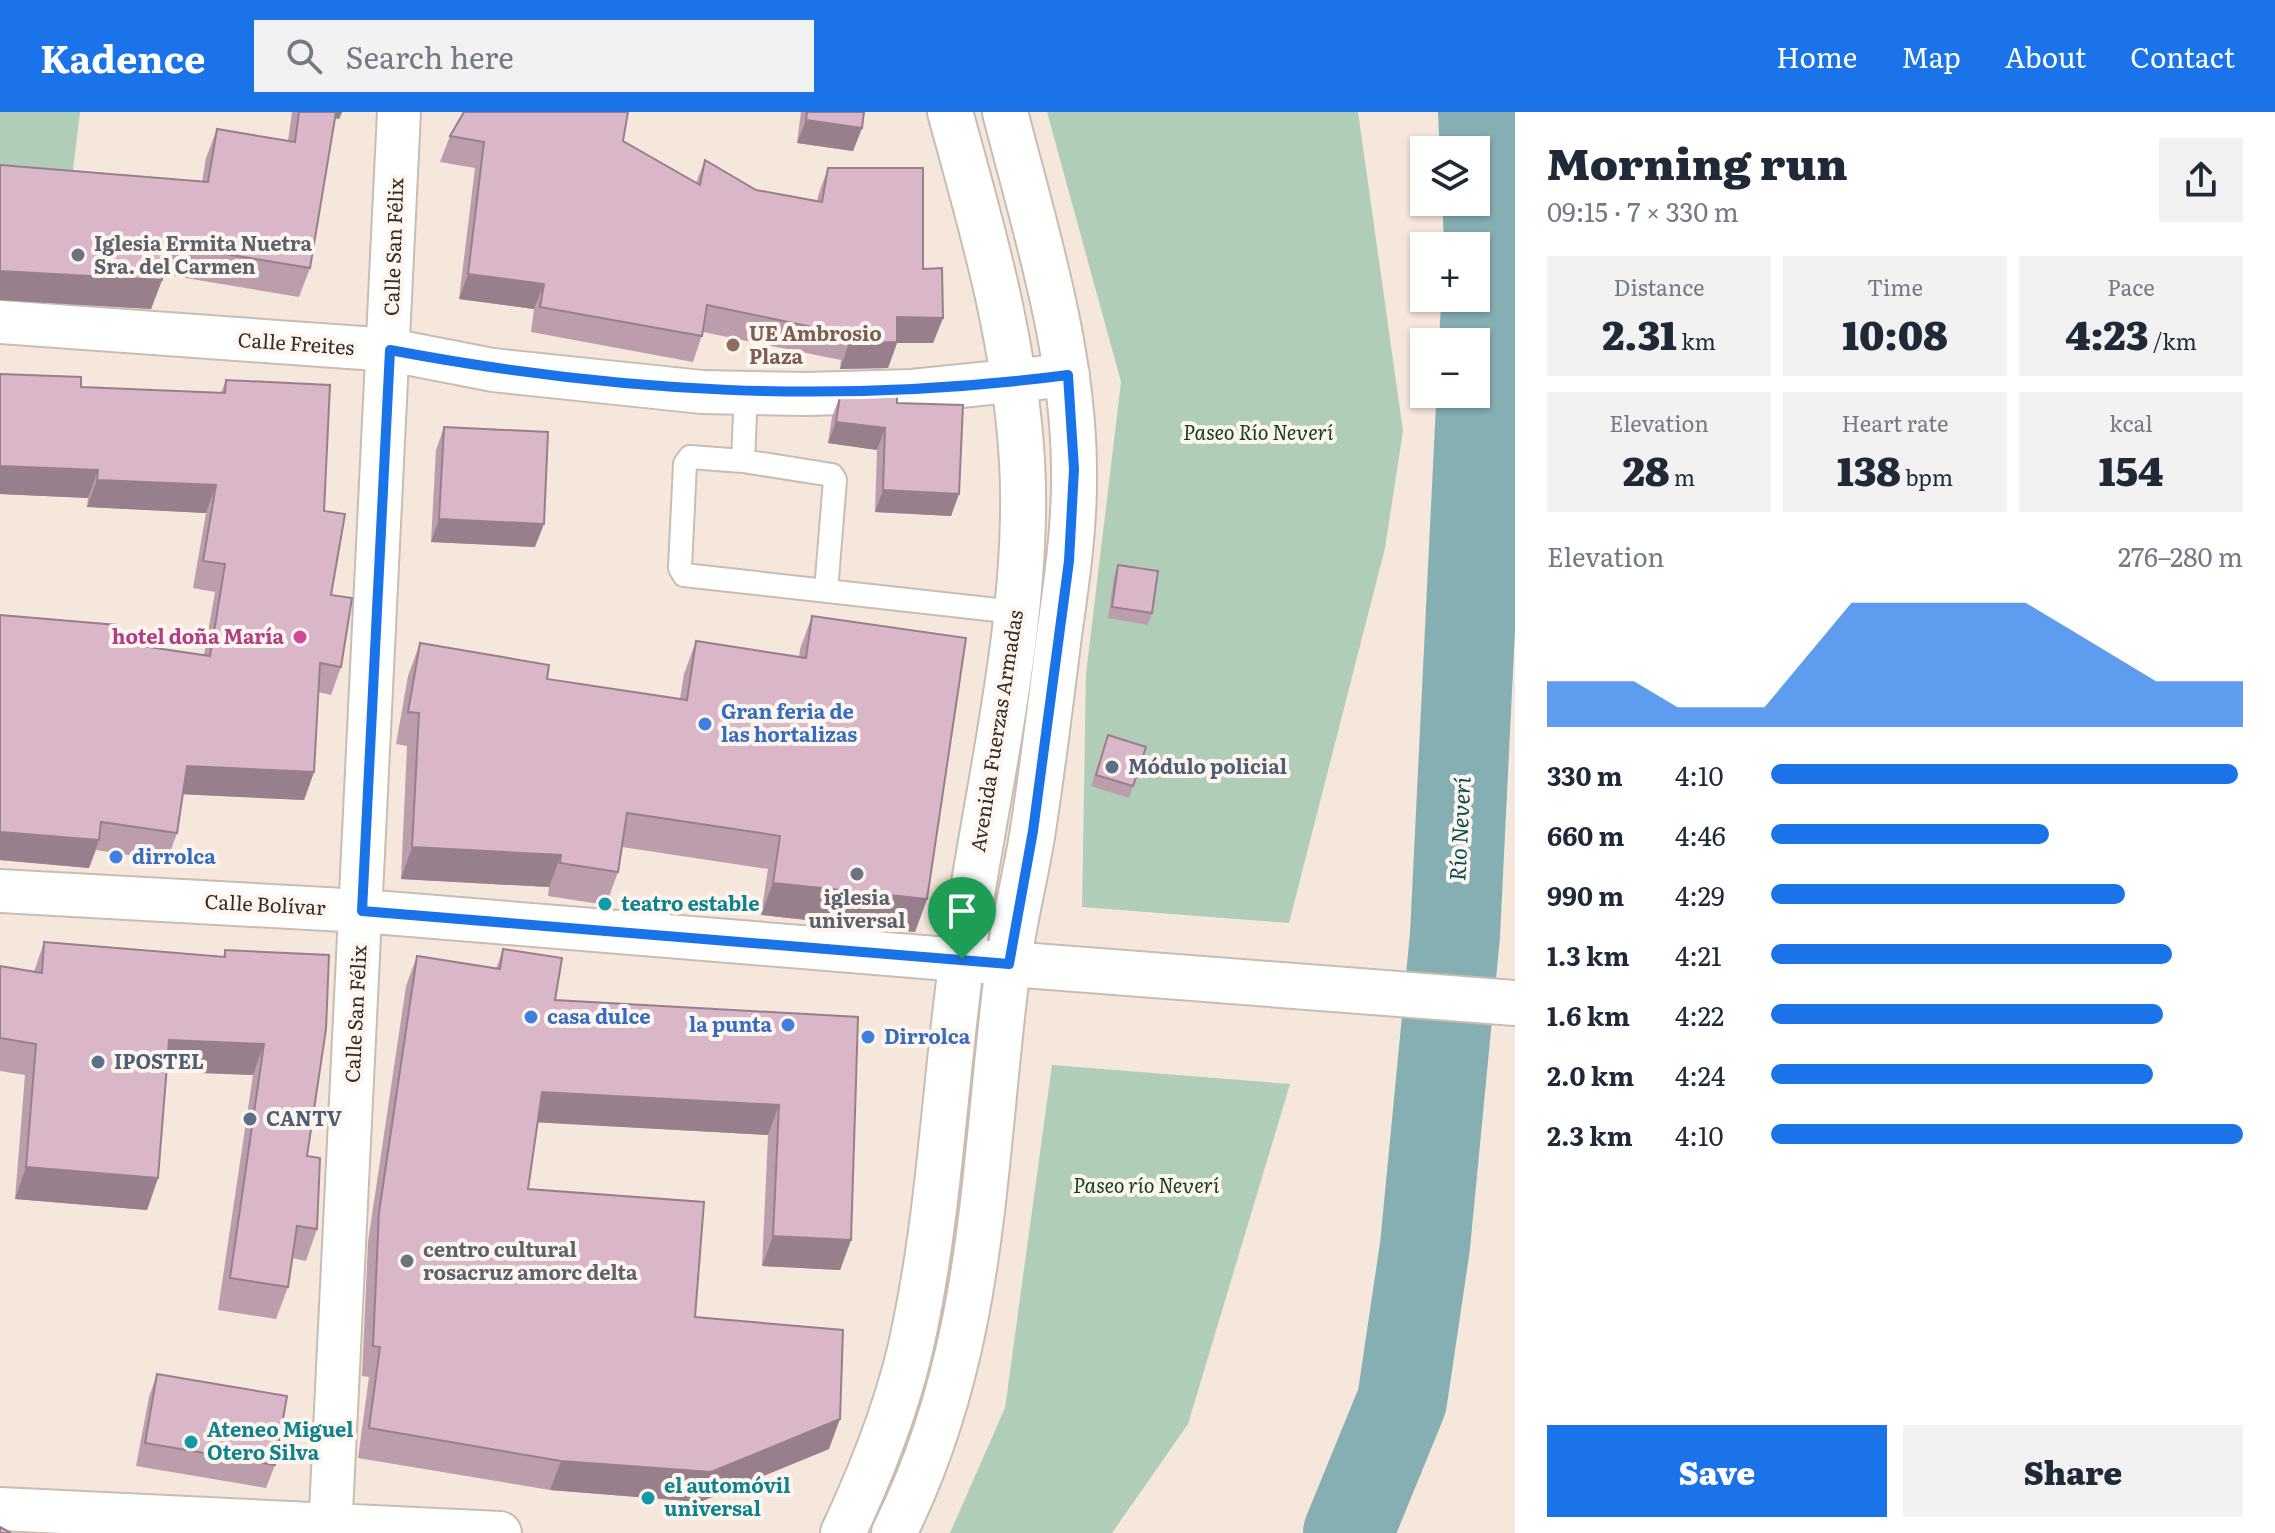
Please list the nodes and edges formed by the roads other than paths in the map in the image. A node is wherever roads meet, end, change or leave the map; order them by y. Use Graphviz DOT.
graph roads {
  1 [pos="399,112"];
  2 [pos="950,112"];
  3 [pos="1005,112"];
  4 [pos="0,322"];
  5 [pos="390,350"];
  6 [pos="1068,375"];
  7 [pos="1016,382"];
  8 [pos="746,392"];
  9 [pos="743,461"];
  10 [pos="826,591"];
  11 [pos="1015,612"];
  12 [pos="0,891"];
  13 [pos="362,911"];
  14 [pos="962,959"];
  15 [pos="1009,964"];
  16 [pos="1515,1003"];
  17 [pos="0,1509"];
  18 [pos="331,1529"];
  19 [pos="500,1533"];
  20 [pos="843,1533"];
  21 [pos="894,1533"];
  1 -- 5 [label="street, Calle San Félix"];
  2 -- 7 [label="street, Avenida Fuerzas Armadas"];
  3 -- 6 [label="street"];
  4 -- 5 [label="street, Calle Freites"];
  5 -- 8 [label="street, Calle Freites"];
  5 -- 13 [label="street, Calle San Félix"];
  6 -- 7 [label="street, Calle Freites"];
  6 -- 15 [label="street"];
  7 -- 8 [label="street, Calle Freites"];
  7 -- 11 [label="street, Avenida Fuerzas Armadas"];
  8 -- 9 [label="lane"];
  9 -- 10 [label="lane"];
  9 -- 10 [label="lane"];
  10 -- 11 [label="lane"];
  11 -- 14 [label="street, Avenida Fuerzas Armadas"];
  12 -- 13 [label="street, Calle Bolívar"];
  13 -- 14 [label="street, Calle Bolívar"];
  13 -- 18 [label="street, Calle San Félix"];
  14 -- 15 [label="street, Calle Bolívar"];
  14 -- 20 [label="street, Avenida Fuerzas Armadas"];
  15 -- 16 [label="street"];
  15 -- 21 [label="street"];
  17 -- 18 [label="street"];
  18 -- 19 [label="street"];
}
